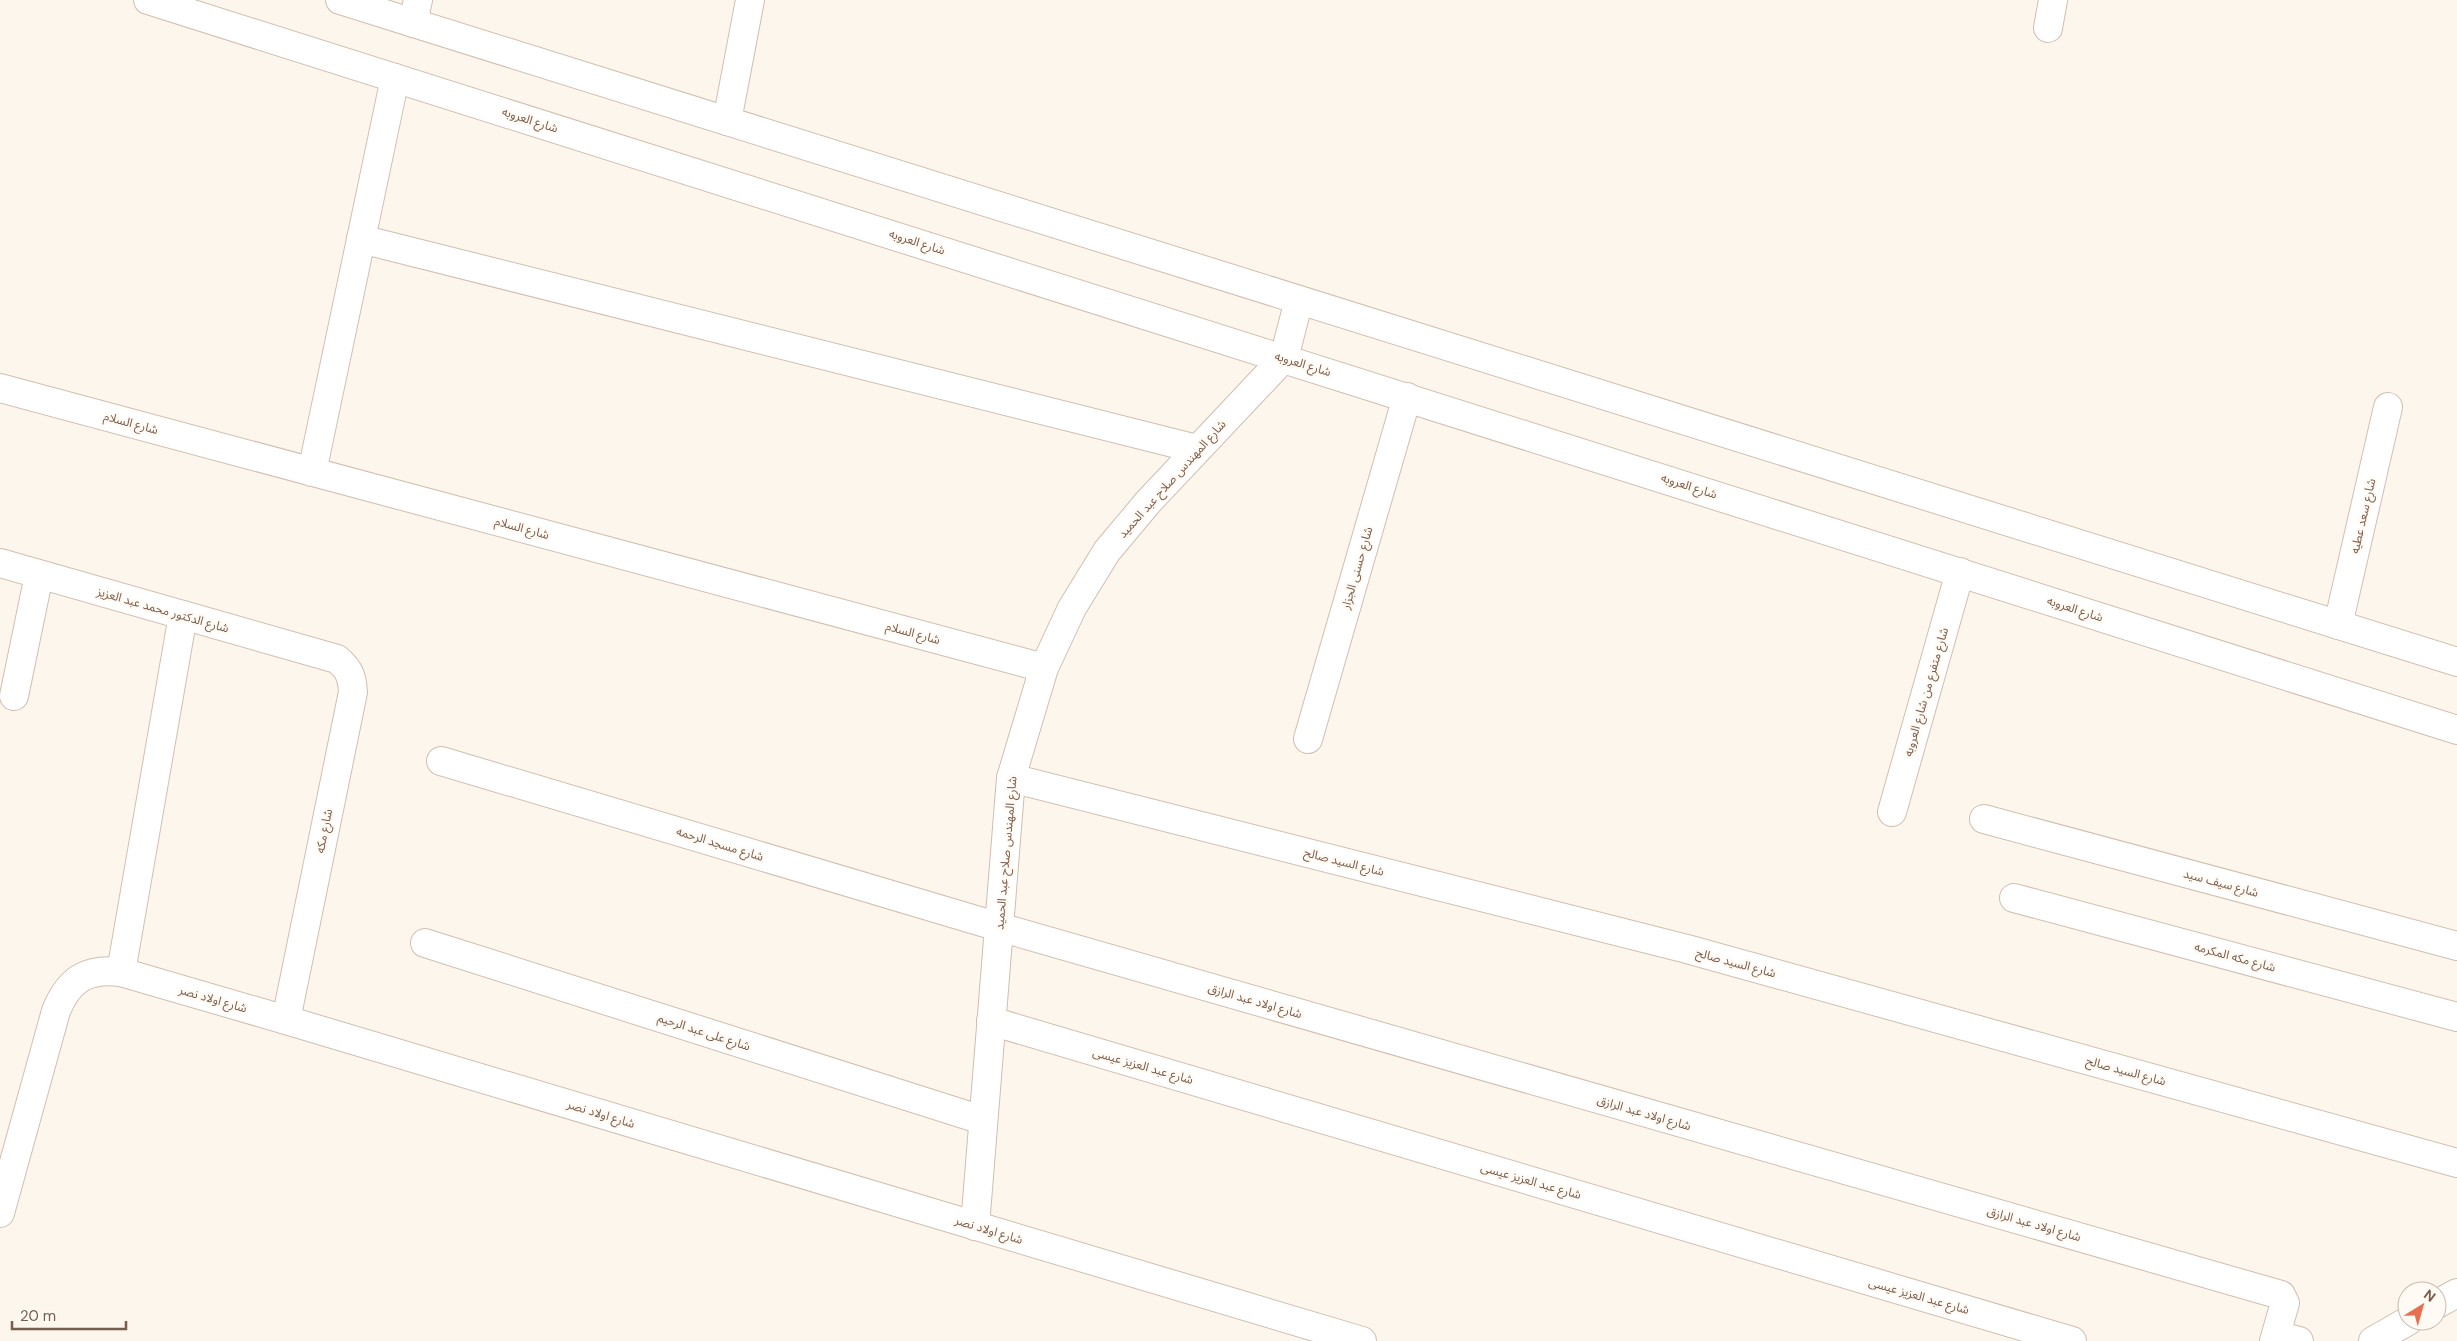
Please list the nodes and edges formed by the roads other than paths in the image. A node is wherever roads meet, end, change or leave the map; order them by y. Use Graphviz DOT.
graph roads {
  1 [pos="148,0"];
  2 [pos="340,0"];
  3 [pos="750,0"];
  4 [pos="2053,0"];
  5 [pos="416,11"];
  6 [pos="2048,28"];
  7 [pos="396,78"];
  8 [pos="727,121"];
  9 [pos="361,238"];
  10 [pos="1299,300"];
  11 [pos="1284,358"];
  12 [pos="0,388"];
  13 [pos="1407,397"];
  14 [pos="2388,407"];
  15 [pos="1197,449"];
  16 [pos="312,472"];
  17 [pos="0,563"];
  18 [pos="1960,572"];
  19 [pos="39,574"];
  20 [pos="182,615"];
  21 [pos="2338,625"];
  22 [pos="325,656"];
  23 [pos="2457,661"];
  24 [pos="1044,668"];
  25 [pos="14,696"];
  26 [pos="2457,730"];
  27 [pos="1308,739"];
  28 [pos="441,761"];
  29 [pos="1011,778"];
  30 [pos="1892,812"];
  31 [pos="1984,819"];
  32 [pos="2014,898"];
  33 [pos="999,927"];
  34 [pos="425,943"];
  35 [pos="2457,946"];
  36 [pos="121,972"];
  37 [pos="2457,1017"];
  38 [pos="286,1020"];
  39 [pos="991,1021"];
  40 [pos="982,1120"];
  41 [pos="2457,1162"];
  42 [pos="0,1213"];
  43 [pos="975,1226"];
  44 [pos="2397,1327"];
  45 [pos="2283,1339"];
  46 [pos="1362,1341"];
  47 [pos="2072,1341"];
  48 [pos="2373,1341"];
  1 -- 7 [label="street, شارع العروبه"];
  2 -- 5 [label="street"];
  3 -- 8 [label="street"];
  4 -- 6 [label="street"];
  5 -- 8 [label="street"];
  7 -- 9 [label="street"];
  7 -- 11 [label="street, شارع العروبه"];
  8 -- 10 [label="street"];
  9 -- 15 [label="street"];
  9 -- 16 [label="street"];
  10 -- 11 [label="street, شارع المهندس صلاح عبد الحميد"];
  10 -- 21 [label="street"];
  11 -- 13 [label="street, شارع العروبه"];
  11 -- 15 [label="street, شارع المهندس صلاح عبد الحميد"];
  12 -- 16 [label="street, شارع السلام"];
  13 -- 18 [label="street, شارع العروبه"];
  13 -- 27 [label="street, شارع حسنى الجزار"];
  14 -- 21 [label="street, شارع سعد عطيه"];
  15 -- 24 [label="street, شارع المهندس صلاح عبد الحميد"];
  16 -- 24 [label="street, شارع السلام"];
  17 -- 19 [label="street, شارع الدكتور محمد عبد العزيز"];
  18 -- 26 [label="street, شارع العروبه"];
  18 -- 30 [label="street, شارع متفرع من شارع العروبه"];
  19 -- 20 [label="street, شارع الدكتور محمد عبد العزيز"];
  19 -- 25 [label="street"];
  20 -- 22 [label="street, شارع الدكتور محمد عبد العزيز"];
  20 -- 36 [label="street"];
  21 -- 23 [label="street"];
  22 -- 38 [label="street, شارع مكه"];
  24 -- 29 [label="street, شارع المهندس صلاح عبد الحميد"];
  28 -- 33 [label="street, شارع مسجد الرحمه"];
  29 -- 33 [label="street, شارع المهندس صلاح عبد الحميد"];
  29 -- 41 [label="street, شارع السيد صالح"];
  31 -- 35 [label="street, شارع سيف سيد"];
  32 -- 37 [label="street, شارع مكه المكرمه"];
  33 -- 39 [label="street, شارع المهندس صلاح عبد الحميد"];
  33 -- 45 [label="street, شارع اولاد عبد الرازق"];
  34 -- 40 [label="street, شارع على عبد الرحيم"];
  36 -- 38 [label="street, شارع اولاد نصر"];
  36 -- 42 [label="street, شارع اولاد نصر"];
  38 -- 43 [label="street, شارع اولاد نصر"];
  39 -- 40 [label="street, شارع المهندس صلاح عبد الحميد"];
  39 -- 47 [label="street, شارع عبد العزيز عيسى"];
  40 -- 43 [label="street, شارع المهندس صلاح عبد الحميد"];
  43 -- 46 [label="street, شارع اولاد نصر"];
  44 -- 48 [label="street"];
}
